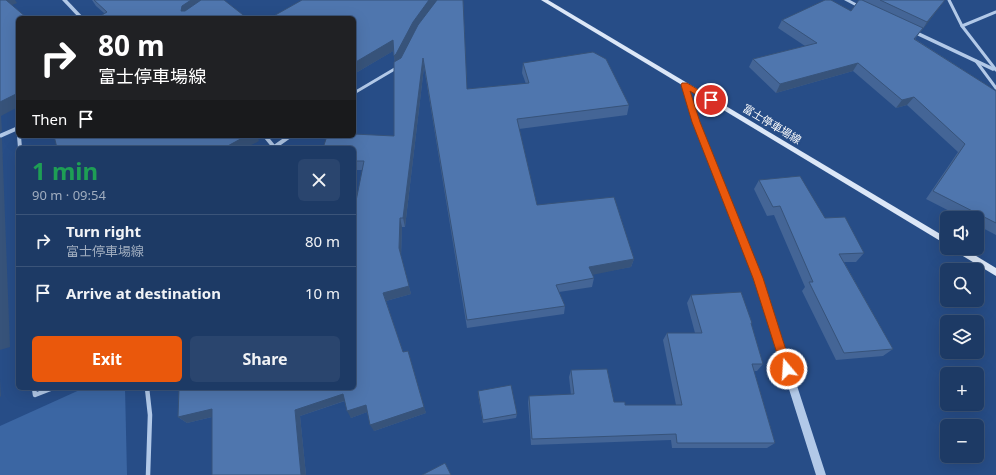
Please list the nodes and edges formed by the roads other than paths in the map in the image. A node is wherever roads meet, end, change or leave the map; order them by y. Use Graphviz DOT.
graph roads {
  1 [pos="64,0"];
  2 [pos="544,0"];
  3 [pos="846,0"];
  4 [pos="949,0"];
  5 [pos="868,10"];
  6 [pos="996,12"];
  7 [pos="80,16"];
  8 [pos="962,26"];
  9 [pos="904,27"];
  10 [pos="976,61"];
  11 [pos="400,66"];
  12 [pos="995,70"];
  13 [pos="685,85"];
  14 [pos="996,88"];
  15 [pos="356,92"];
  16 [pos="16,129"];
  17 [pos="0,136"];
  18 [pos="287,138"];
  19 [pos="277,146"];
  20 [pos="940,238"];
  21 [pos="968,255"];
  22 [pos="996,272"];
  23 [pos="34,390"];
  24 [pos="48,390"];
  25 [pos="147,390"];
  26 [pos="148,475"];
  27 [pos="821,475"];
  1 -- 7 [label="street"];
  2 -- 13 [label="main road, 富士停車場線"];
  3 -- 5 [label="street"];
  4 -- 8 [label="street"];
  6 -- 8 [label="street"];
  8 -- 12 [label="street"];
  9 -- 10 [label="street"];
  10 -- 12 [label="street"];
  10 -- 14 [label="street"];
  11 -- 15 [label="street"];
  13 -- 20 [label="main road, 富士停車場線"];
  13 -- 27 [label="street"];
  16 -- 17 [label="street"];
  18 -- 19 [label="street"];
  21 -- 22 [label="main road"];
  23 -- 24 [label="street"];
  25 -- 26 [label="street"];
}
